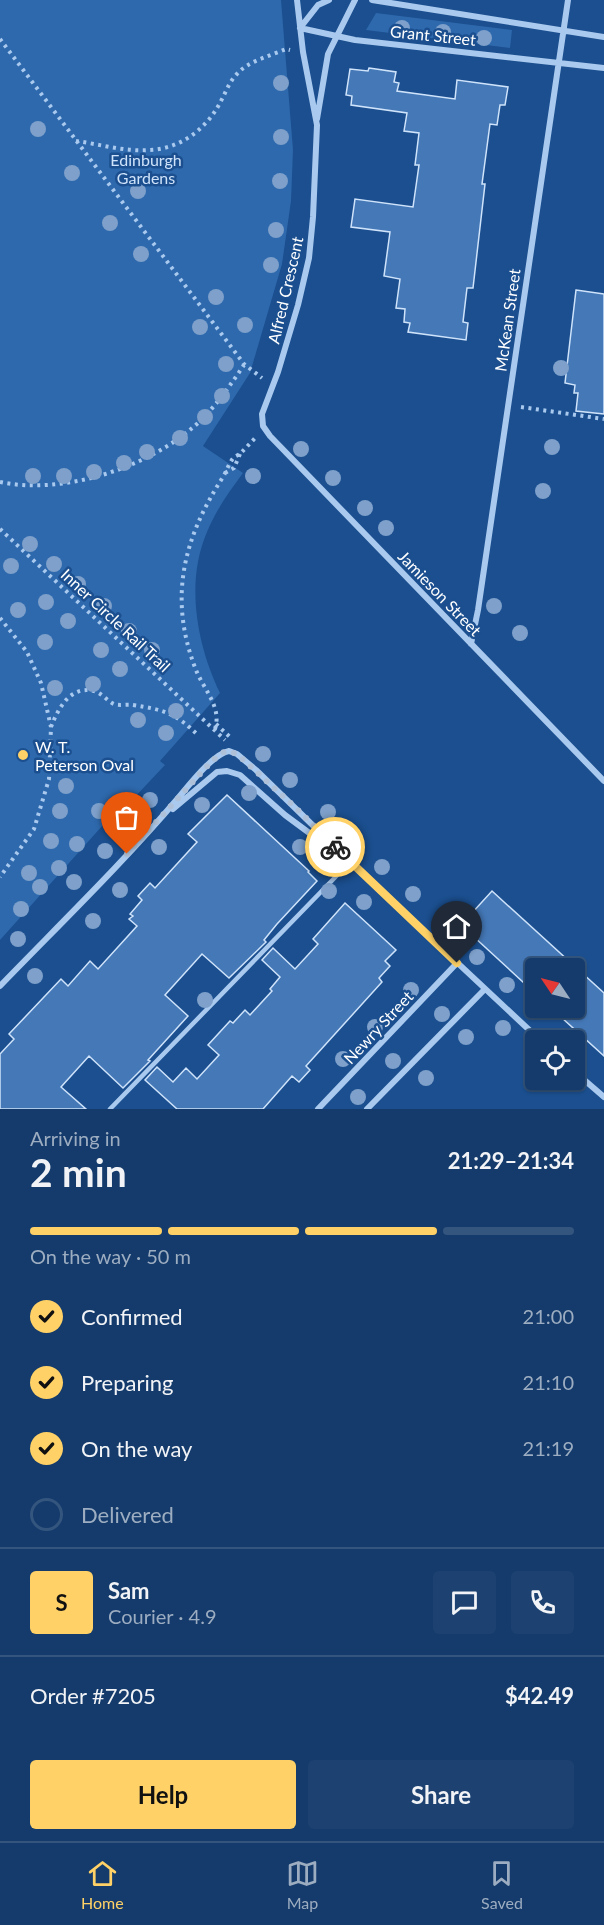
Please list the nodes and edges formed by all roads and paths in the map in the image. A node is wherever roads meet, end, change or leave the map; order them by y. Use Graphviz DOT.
graph roads {
  1 [pos="297,0"];
  2 [pos="329,0"];
  3 [pos="355,0"];
  4 [pos="372,0"];
  5 [pos="568,0"];
  6 [pos="300,28"];
  7 [pos="563,30"];
  8 [pos="604,36"];
  9 [pos="337,37"];
  10 [pos="0,39"];
  11 [pos="303,52"];
  12 [pos="558,62"];
  13 [pos="604,68"];
  14 [pos="317,125"];
  15 [pos="76,141"];
  16 [pos="244,364"];
  17 [pos="272,386"];
  18 [pos="508,405"];
  19 [pos="604,419"];
  20 [pos="262,421"];
  21 [pos="265,429"];
  22 [pos="0,482"];
  23 [pos="0,530"];
  24 [pos="0,618"];
  25 [pos="471,644"];
  26 [pos="51,728"];
  27 [pos="199,736"];
  28 [pos="604,781"];
  29 [pos="158,822"];
  30 [pos="350,862"];
  31 [pos="0,877"];
  32 [pos="457,963"];
  33 [pos="0,986"];
  34 [pos="485,989"];
  35 [pos="530,1030"];
  36 [pos="585,1081"];
  37 [pos="604,1097"];
  38 [pos="110,1109"];
  39 [pos="318,1109"];
  40 [pos="367,1109"];
  1 -- 6 [label="street, Alfred Crescent"];
  2 -- 6 [label="street"];
  3 -- 9 [label="street, Alfred Crescent"];
  4 -- 7 [label="street, Grant Street"];
  5 -- 7 [label="street, McKean Street"];
  6 -- 9 [label="street, Grant Street"];
  6 -- 11 [label="street, Alfred Crescent"];
  7 -- 8 [label="street, Grant Street"];
  7 -- 12 [label="street, McKean Street"];
  9 -- 12 [label="street, Grant Street"];
  9 -- 14 [label="street, Alfred Crescent"];
  10 -- 15 [label="path"];
  11 -- 14 [label="street, Alfred Crescent"];
  11 -- 15 [label="path"];
  12 -- 13 [label="street, Grant Street"];
  12 -- 18 [label="street, McKean Street"];
  14 -- 17 [label="street, Alfred Crescent"];
  15 -- 16 [label="path"];
  16 -- 17 [label="path"];
  16 -- 22 [label="path"];
  17 -- 20 [label="street, Alfred Crescent"];
  18 -- 19 [label="path"];
  18 -- 25 [label="street, McKean Street"];
  20 -- 21 [label="street, Jamieson Street"];
  21 -- 23 [label="path, Inner Circle Rail Trail"];
  21 -- 25 [label="street, Jamieson Street"];
  24 -- 26 [label="path"];
  25 -- 28 [label="street, Jamieson Street"];
  26 -- 27 [label="path"];
  26 -- 31 [label="path"];
  29 -- 30 [label="street"];
  29 -- 30 [label="street"];
  29 -- 33 [label="street"];
  30 -- 32 [label="street"];
  30 -- 38 [label="lane"];
  32 -- 34 [label="street"];
  32 -- 39 [label="street, Newry Street"];
  34 -- 35 [label="street"];
  34 -- 40 [label="street"];
  36 -- 37 [label="street"];
}
